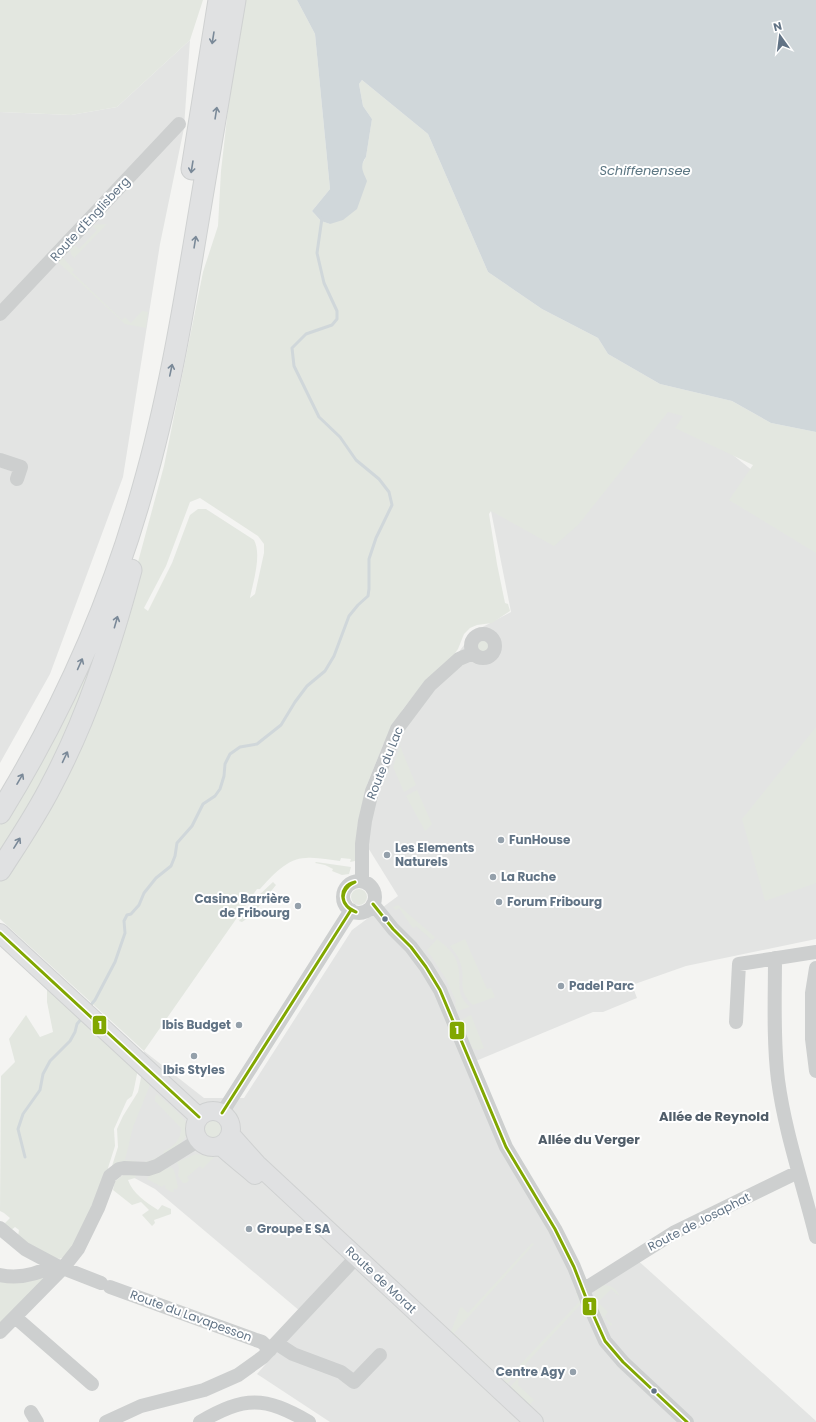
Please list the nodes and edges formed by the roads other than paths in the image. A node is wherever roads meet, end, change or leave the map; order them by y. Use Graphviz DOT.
graph roads {
  1 [pos="220,0"];
  2 [pos="235,0"];
  3 [pos="179,124"];
  4 [pos="0,314"];
  5 [pos="163,408"];
  6 [pos="0,460"];
  7 [pos="16,479"];
  8 [pos="473,653"];
  9 [pos="0,787"];
  10 [pos="0,813"];
  11 [pos="0,870"];
  12 [pos="362,881"];
  13 [pos="373,904"];
  14 [pos="351,910"];
  15 [pos="0,933"];
  16 [pos="816,952"];
  17 [pos="775,958"];
  18 [pos="816,968"];
  19 [pos="736,1022"];
  20 [pos="816,1071"];
  21 [pos="222,1114"];
  22 [pos="199,1117"];
  23 [pos="199,1140"];
  24 [pos="226,1140"];
  25 [pos="798,1172"];
  26 [pos="814,1218"];
  27 [pos="0,1228"];
  28 [pos="816,1237"];
  29 [pos="350,1264"];
  30 [pos="59,1266"];
  31 [pos="0,1275"];
  32 [pos="583,1290"];
  33 [pos="15,1317"];
  34 [pos="0,1332"];
  35 [pos="273,1346"];
  36 [pos="380,1355"];
  37 [pos="92,1384"];
  38 [pos="106,1422"];
  39 [pos="200,1422"];
  40 [pos="309,1422"];
  41 [pos="519,1422"];
  42 [pos="534,1422"];
  43 [pos="686,1422"];
  1 -- 9 [label="highway, one-way"];
  5 -- 2 [label="highway, one-way"];
  3 -- 4 [label="street, Route d'Englisberg"];
  10 -- 5 [label="highway, one-way"];
  11 -- 5 [label="highway, one-way"];
  6 -- 7 [label="street"];
  8 -- 12 [label="street, Route du Lac"];
  12 -- 13 [label="street"];
  12 -- 14 [label="street"];
  13 -- 14 [label="street"];
  13 -- 32 [label="street"];
  14 -- 21 [label="street"];
  15 -- 22 [label="main road"];
  16 -- 17 [label="street"];
  17 -- 19 [label="street"];
  17 -- 25 [label="street"];
  18 -- 20 [label="street"];
  21 -- 22 [label="main road"];
  21 -- 24 [label="main road, Route de Morat"];
  22 -- 23 [label="main road"];
  23 -- 24 [label="main road"];
  23 -- 30 [label="street"];
  24 -- 29 [label="main road, Route de Morat"];
  24 -- 42 [label="main road, Route de Morat"];
  25 -- 26 [label="street"];
  25 -- 32 [label="street, Route de Josaphat"];
  26 -- 28 [label="street"];
  27 -- 30 [label="street, Route du Lavapesson"];
  29 -- 35 [label="street"];
  29 -- 41 [label="main road, Route de Morat"];
  30 -- 31 [label="street"];
  30 -- 33 [label="street"];
  30 -- 35 [label="street, Route du Lavapesson"];
  32 -- 43 [label="street"];
  33 -- 34 [label="street"];
  33 -- 37 [label="street"];
  35 -- 36 [label="street, Route du Lavapesson"];
  35 -- 38 [label="street"];
  39 -- 40 [label="street"];
}
